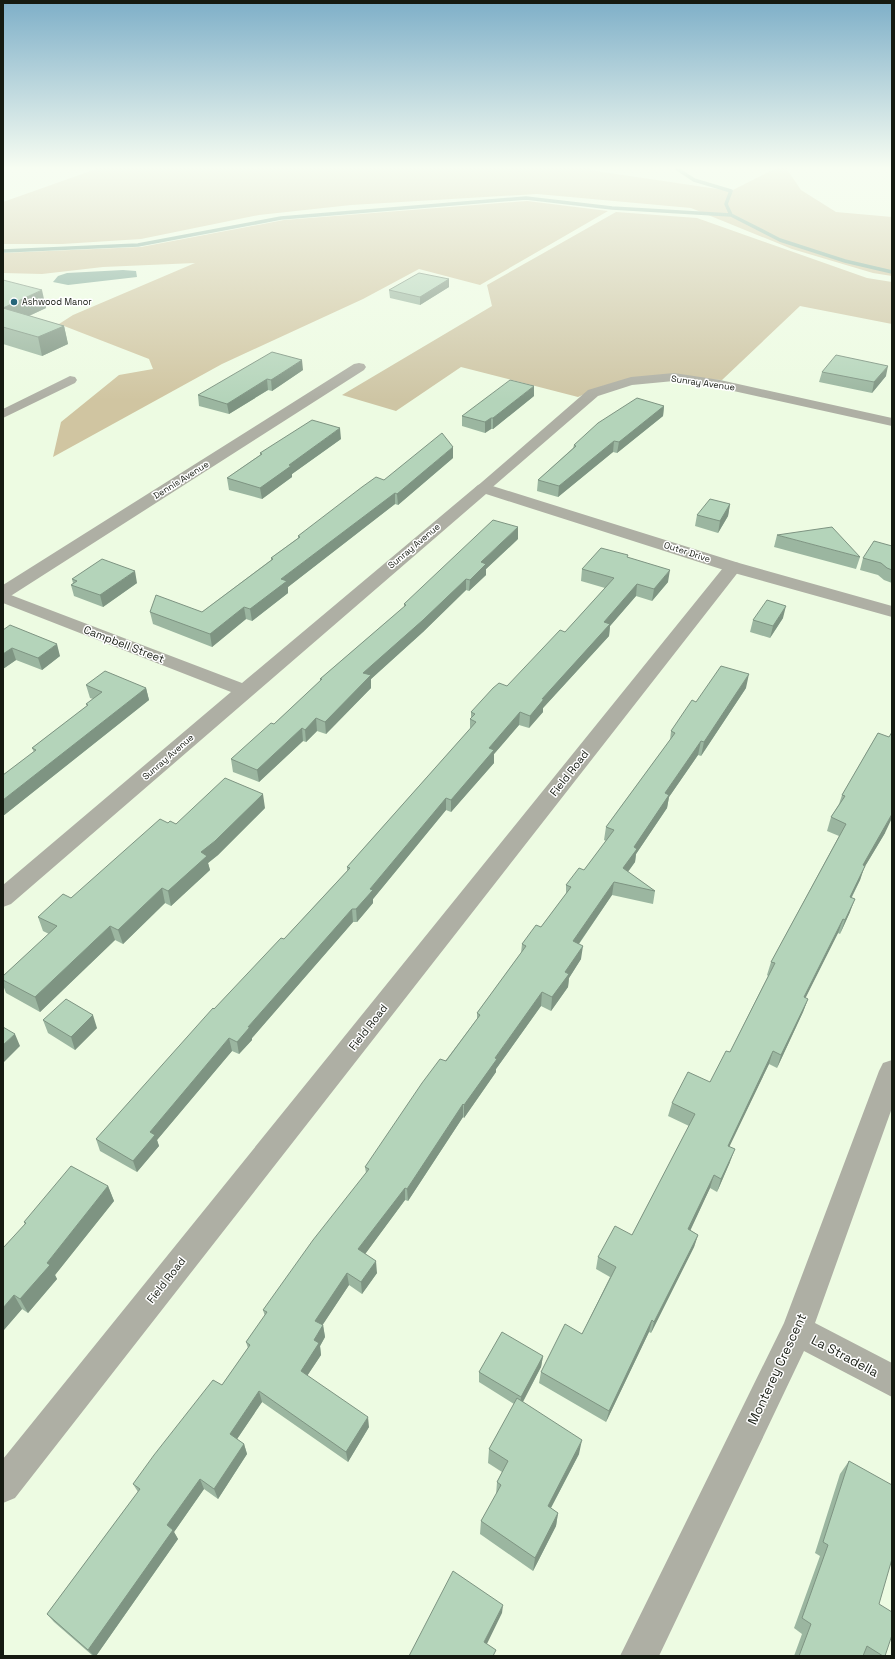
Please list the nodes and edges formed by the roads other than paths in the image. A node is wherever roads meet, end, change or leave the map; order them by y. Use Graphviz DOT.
graph roads {
  1 [pos="359,367"];
  2 [pos="70,380"];
  3 [pos="3,414"];
  4 [pos="892,422"];
  5 [pos="483,488"];
  6 [pos="733,567"];
  7 [pos="3,593"];
  8 [pos="3,597"];
  9 [pos="892,612"];
  10 [pos="245,691"];
  11 [pos="3,898"];
  12 [pos="892,1071"];
  13 [pos="797,1330"];
  14 [pos="892,1381"];
  15 [pos="3,1486"];
  16 [pos="639,1656"];
  1 -- 7 [label="street, Dennis Avenue"];
  2 -- 3 [label="street"];
  4 -- 5 [label="street, Sunray Avenue"];
  5 -- 6 [label="street, Outer Drive"];
  5 -- 10 [label="street, Sunray Avenue"];
  6 -- 9 [label="street, Outer Drive"];
  6 -- 15 [label="street, Field Road"];
  8 -- 10 [label="street, Campbell Street"];
  10 -- 11 [label="street, Sunray Avenue"];
  12 -- 13 [label="street, Monterey Crescent"];
  13 -- 14 [label="street, La Stradella"];
  13 -- 16 [label="street, Monterey Crescent"];
}
